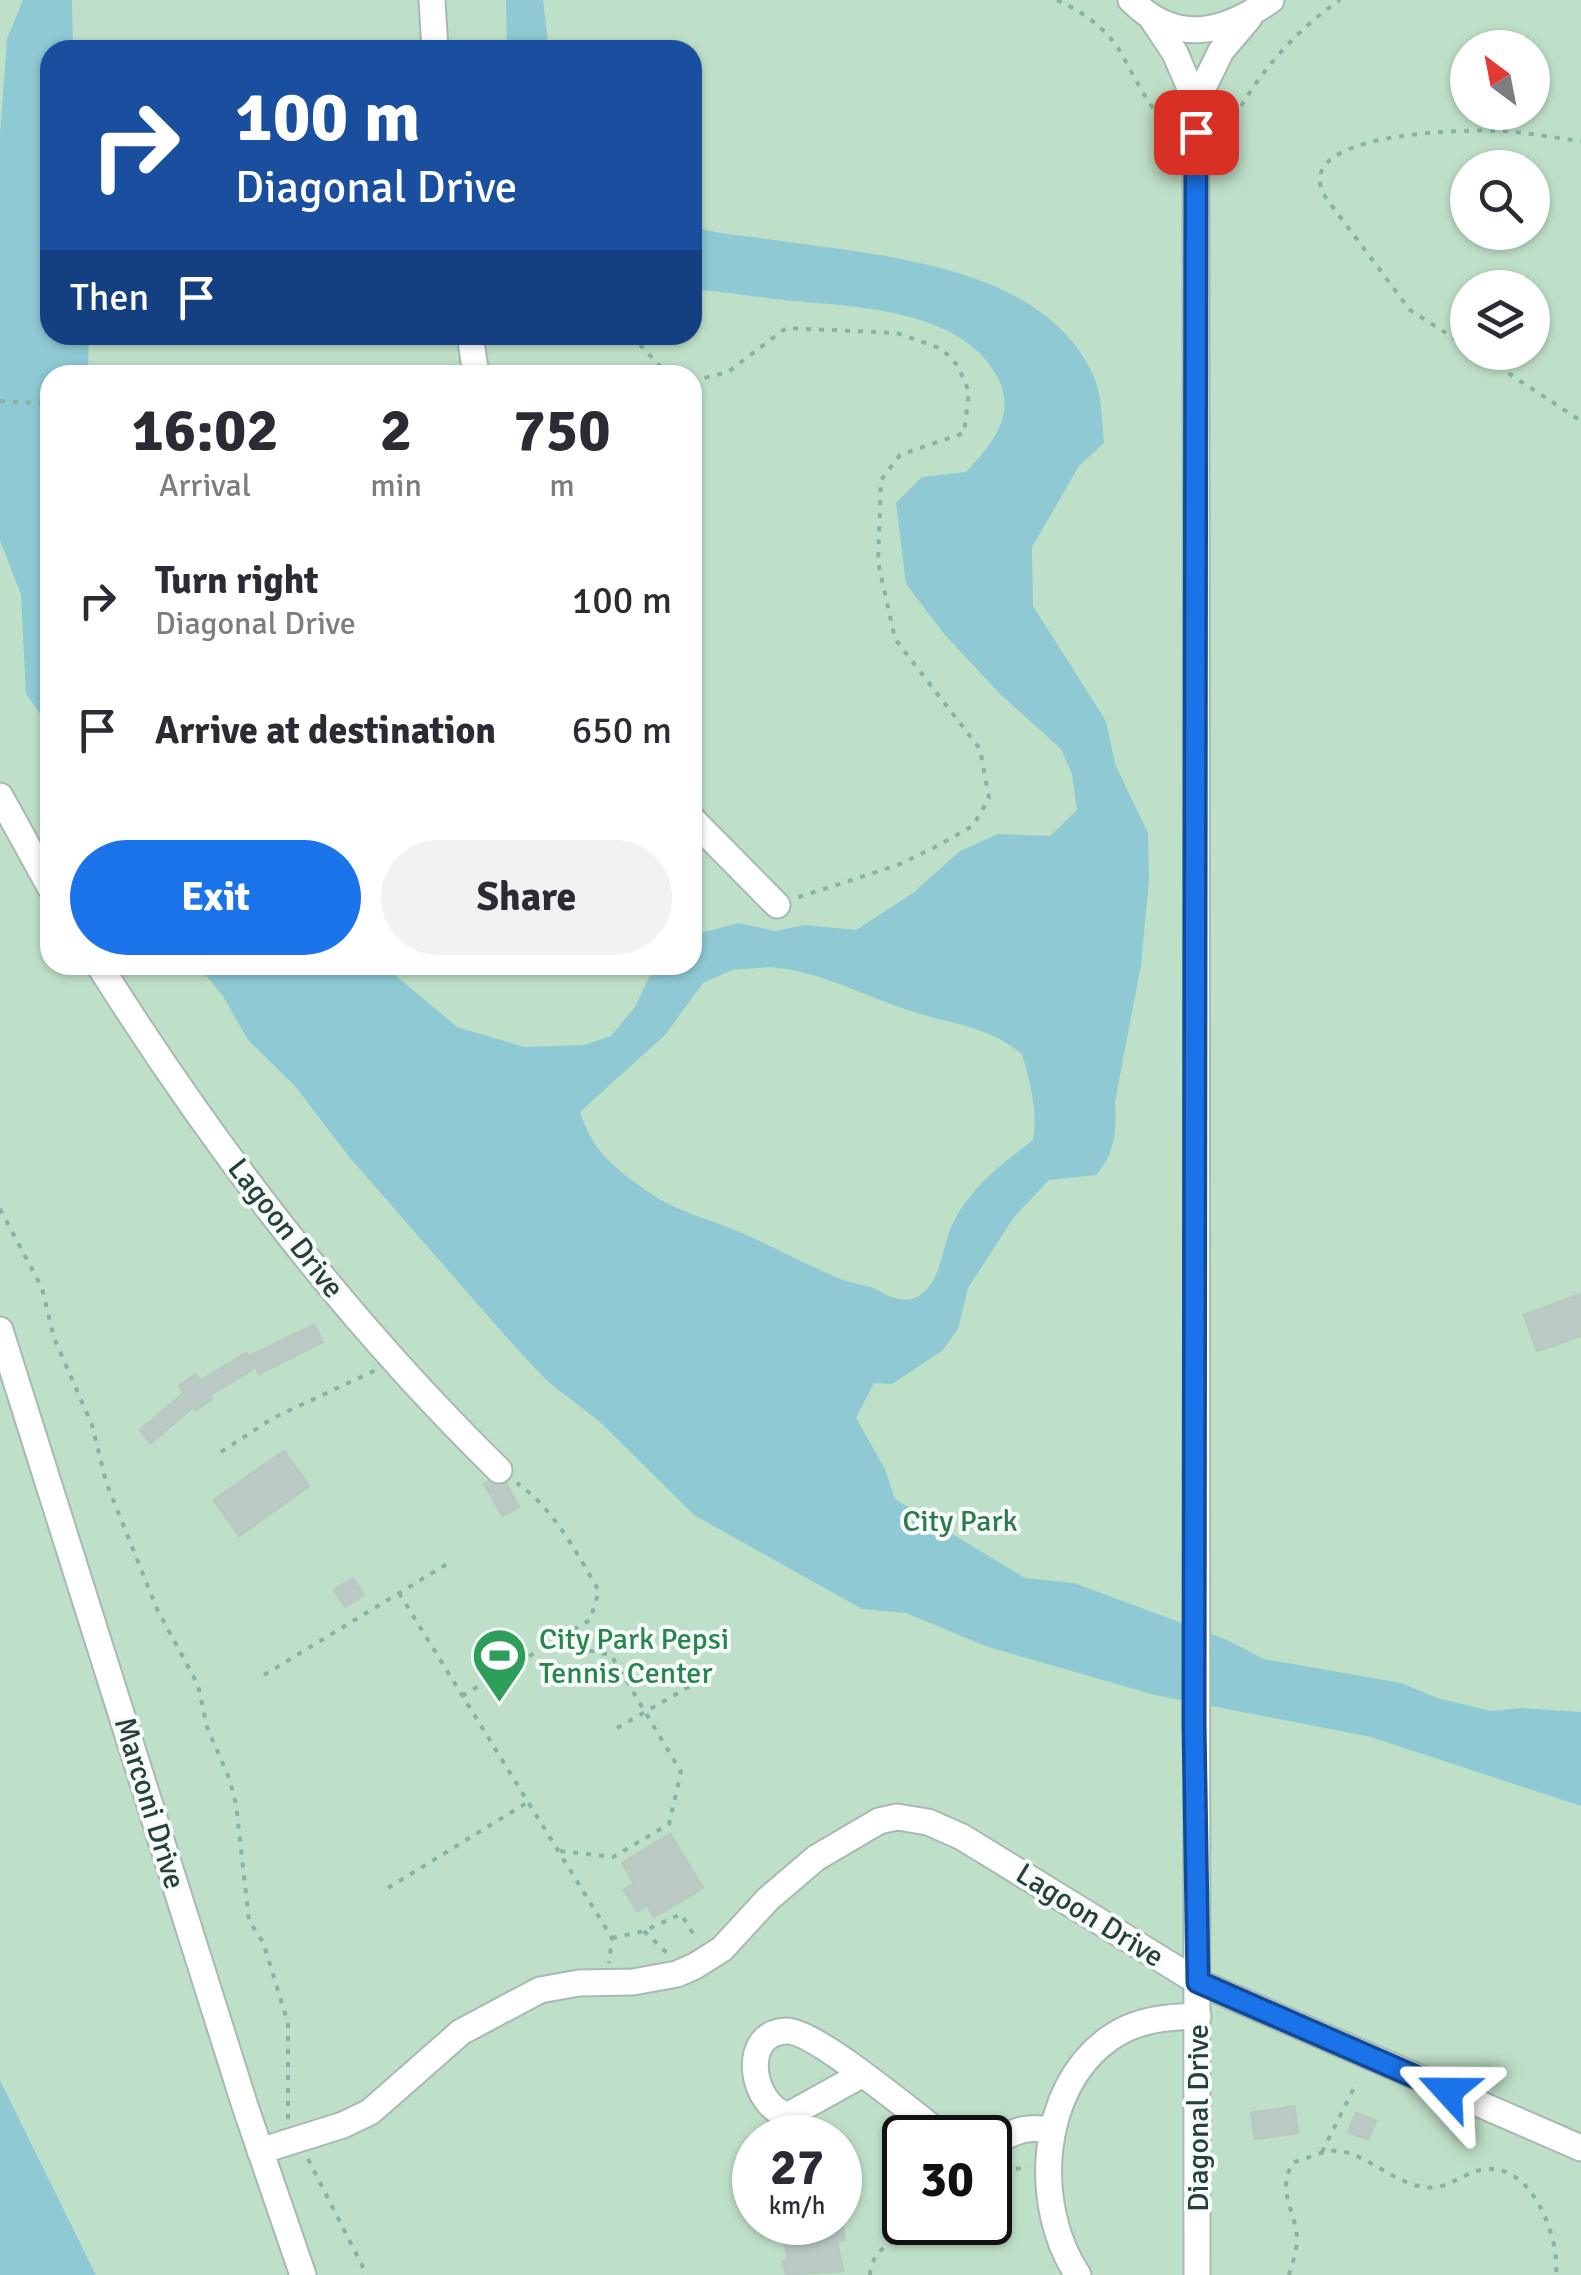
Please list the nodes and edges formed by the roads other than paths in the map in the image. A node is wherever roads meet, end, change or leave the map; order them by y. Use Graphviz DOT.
graph roads {
  1 [pos="432,0"];
  2 [pos="1265,4"];
  3 [pos="1141,8"];
  4 [pos="434,40"];
  5 [pos="1196,102"];
  6 [pos="0,796"];
  7 [pos="702,829"];
  8 [pos="40,869"];
  9 [pos="777,905"];
  10 [pos="105,975"];
  11 [pos="0,1330"];
  12 [pos="500,1470"];
  13 [pos="1198,1982"];
  14 [pos="1198,2016"];
  15 [pos="861,2075"];
  16 [pos="915,2115"];
  17 [pos="1012,2131"];
  18 [pos="1053,2132"];
  19 [pos="1581,2148"];
  20 [pos="260,2151"];
  21 [pos="304,2275"];
  22 [pos="1078,2275"];
  23 [pos="1197,2275"];
  1 -- 4 [label="street"];
  2 -- 3 [label="street"];
  2 -- 5 [label="street, Diagonal Drive"];
  3 -- 5 [label="street, Diagonal Drive"];
  5 -- 13 [label="street, Diagonal Drive"];
  6 -- 8 [label="street"];
  7 -- 9 [label="street"];
  10 -- 12 [label="street, Lagoon Drive"];
  11 -- 20 [label="street, Marconi Drive"];
  13 -- 14 [label="street, Diagonal Drive"];
  13 -- 19 [label="street, Lagoon Drive"];
  13 -- 20 [label="street, Lagoon Drive"];
  14 -- 18 [label="street"];
  14 -- 23 [label="street, Diagonal Drive"];
  15 -- 16 [label="street"];
  17 -- 18 [label="street"];
  18 -- 22 [label="street"];
  20 -- 21 [label="street, Marconi Drive"];
}
